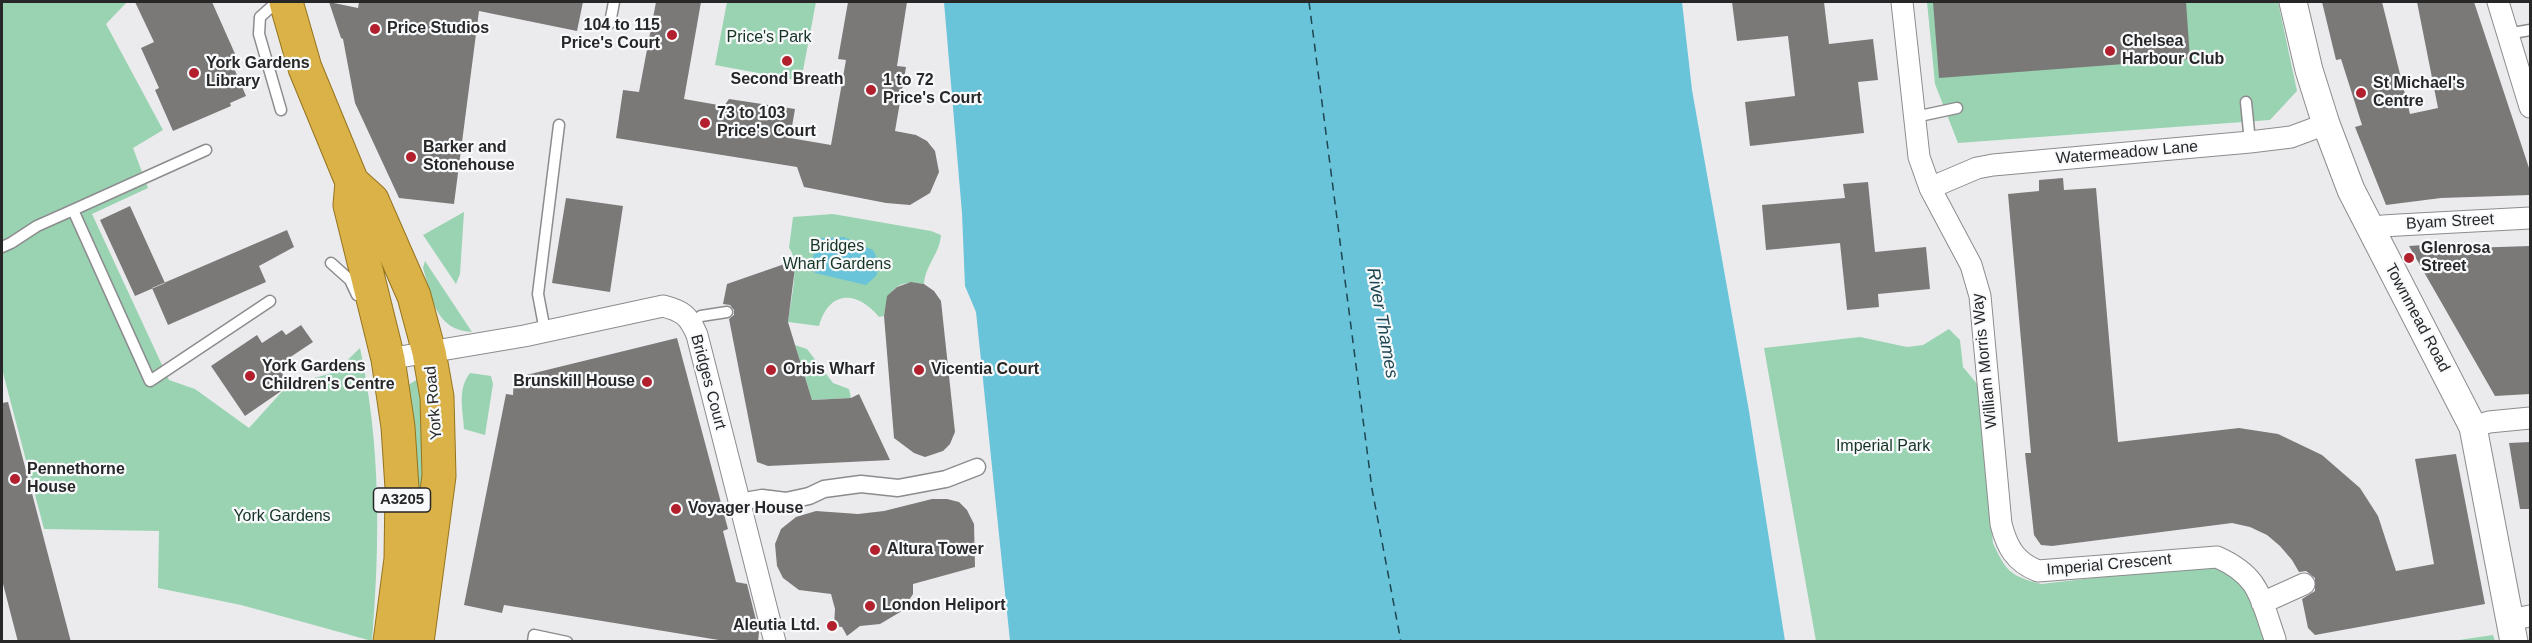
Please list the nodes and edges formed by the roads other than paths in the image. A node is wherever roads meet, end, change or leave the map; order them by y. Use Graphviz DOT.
graph roads {
  1 [pos="277,2"];
  2 [pos="286,2"];
  3 [pos="614,2"];
  4 [pos="1902,2"];
  5 [pos="2293,2"];
  6 [pos="2498,2"];
  7 [pos="610,23"];
  8 [pos="2530,30"];
  9 [pos="2508,34"];
  10 [pos="2246,102"];
  11 [pos="2530,107"];
  12 [pos="1957,108"];
  13 [pos="280,110"];
  14 [pos="1915,117"];
  15 [pos="2326,124"];
  16 [pos="559,125"];
  17 [pos="2250,142"];
  18 [pos="206,150"];
  19 [pos="352,182"];
  20 [pos="1930,188"];
  21 [pos="73,210"];
  22 [pos="2530,218"];
  23 [pos="2371,231"];
  24 [pos="2,247"];
  25 [pos="331,263"];
  26 [pos="270,301"];
  27 [pos="360,307"];
  28 [pos="727,312"];
  29 [pos="692,323"];
  30 [pos="545,331"];
  31 [pos="429,352"];
  32 [pos="386,376"];
  33 [pos="2530,418"];
  34 [pos="2473,427"];
  35 [pos="1995,446"];
  36 [pos="977,467"];
  37 [pos="739,502"];
  38 [pos="2304,584"];
  39 [pos="2262,603"];
  40 [pos="2518,626"];
  41 [pos="2275,639"];
  42 [pos="390,642"];
  43 [pos="417,642"];
  44 [pos="533,642"];
  45 [pos="567,642"];
  46 [pos="775,642"];
  1 -- 13 [label="lane"];
  2 -- 19 [label="highway, York Road / A3205"];
  3 -- 7 [label="lane"];
  4 -- 14 [label="street, William Morris Way"];
  5 -- 15 [label="street, Townmead Road"];
  6 -- 9 [label="street"];
  8 -- 9 [label="lane"];
  9 -- 11 [label="street"];
  10 -- 17 [label="lane"];
  12 -- 14 [label="lane"];
  14 -- 20 [label="street, William Morris Way"];
  15 -- 17 [label="street, Watermeadow Lane"];
  15 -- 23 [label="street, Townmead Road"];
  16 -- 30 [label="lane"];
  17 -- 20 [label="street, Watermeadow Lane"];
  18 -- 21 [label="lane"];
  19 -- 31 [label="highway, York Road / A3205"];
  19 -- 32 [label="highway, York Road / A3205"];
  20 -- 35 [label="street, William Morris Way"];
  21 -- 24 [label="lane"];
  21 -- 26 [label="lane"];
  22 -- 23 [label="street, Byam Street"];
  23 -- 34 [label="street, Townmead Road"];
  25 -- 27 [label="lane"];
  28 -- 29 [label="lane"];
  29 -- 30 [label="street, Bridges Court"];
  29 -- 37 [label="street, Bridges Court"];
  30 -- 31 [label="street, Bridges Court"];
  31 -- 32 [label="street, Bridges Court"];
  31 -- 43 [label="highway, York Road / A3205"];
  32 -- 42 [label="highway, York Road / A3205"];
  33 -- 34 [label="street"];
  34 -- 40 [label="street, Townmead Road"];
  35 -- 39 [label="street, Imperial Crescent"];
  36 -- 37 [label="street"];
  37 -- 46 [label="street, Bridges Court"];
  38 -- 39 [label="street"];
  39 -- 41 [label="street, Imperial Crescent"];
  44 -- 45 [label="lane"];
}
